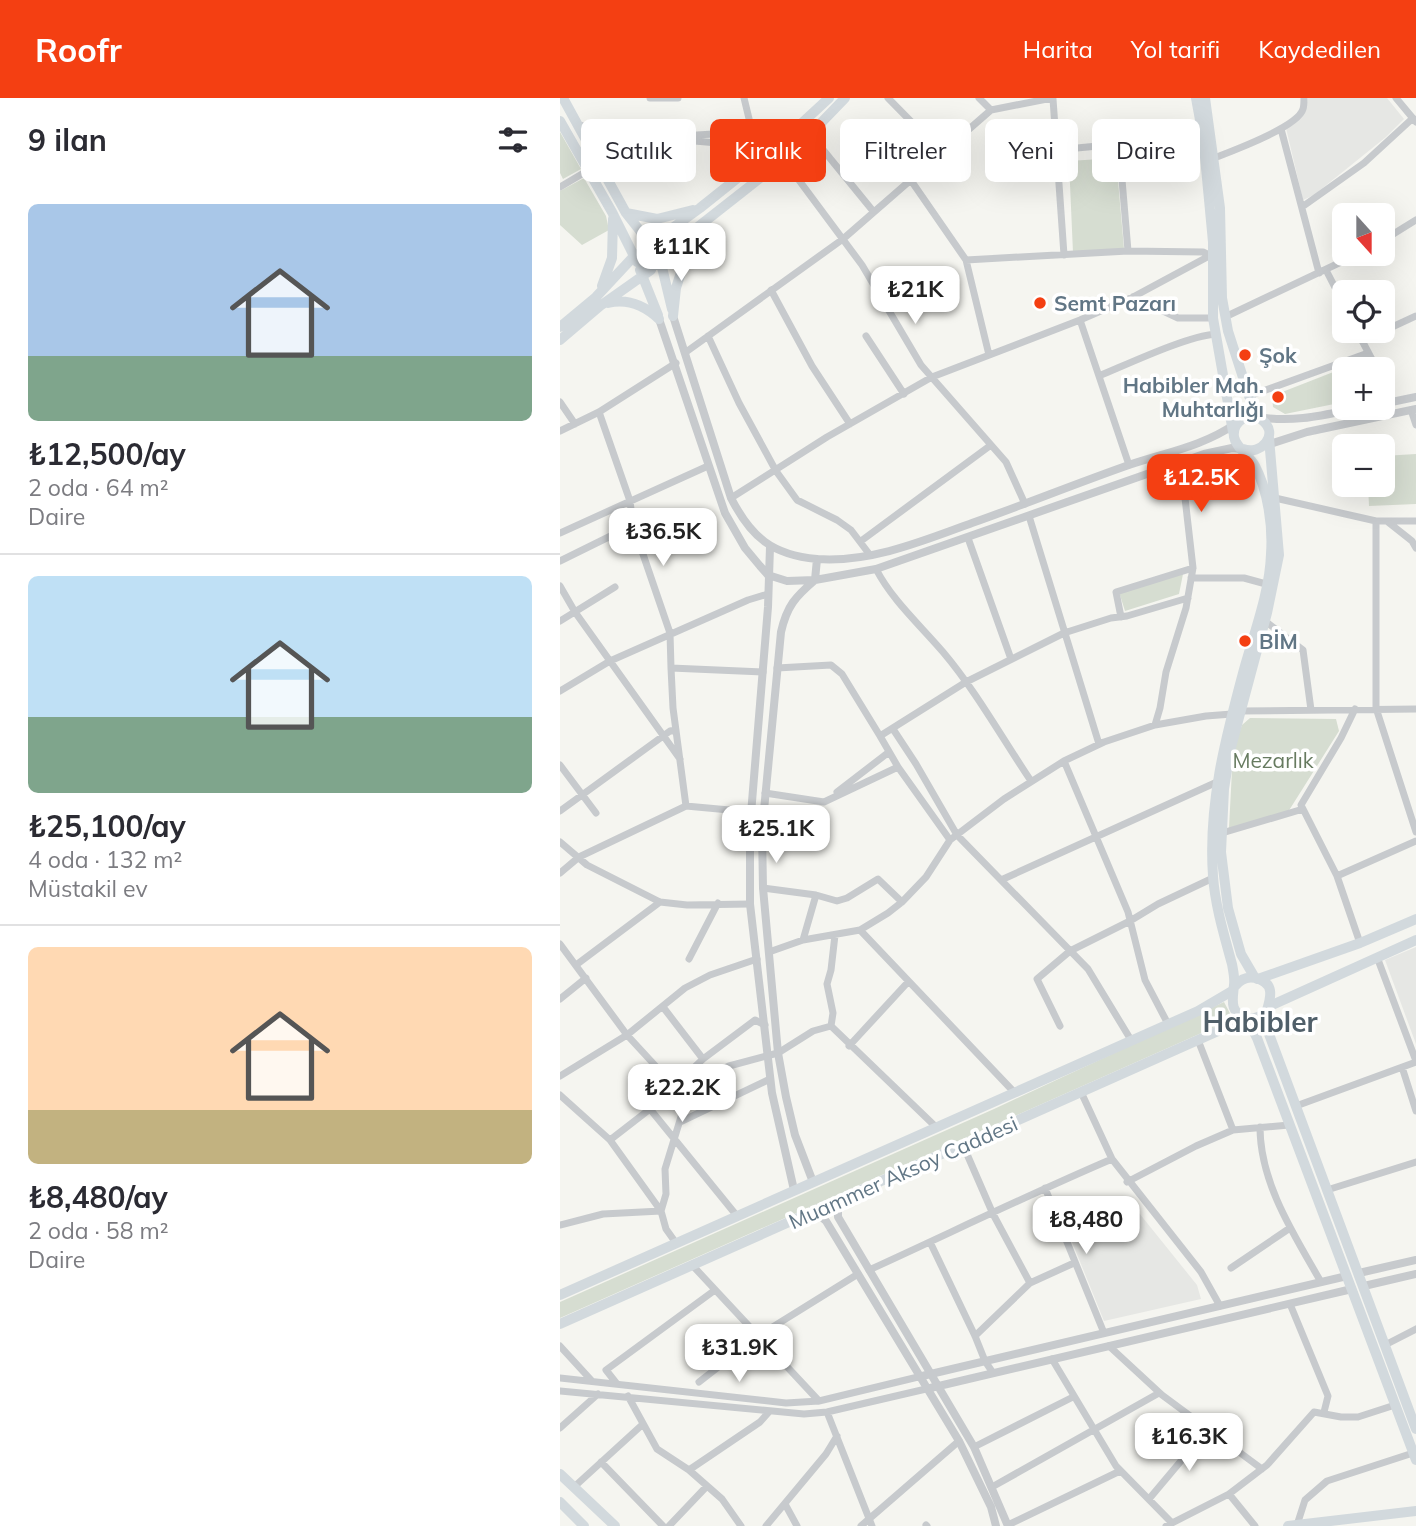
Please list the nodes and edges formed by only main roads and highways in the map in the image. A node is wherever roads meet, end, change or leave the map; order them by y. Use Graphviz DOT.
graph roads {
  1 [pos="563,98"];
  2 [pos="829,98"];
  3 [pos="845,98"];
  4 [pos="1196,98"];
  5 [pos="1205,98"];
  6 [pos="560,121"];
  7 [pos="701,208"];
  8 [pos="612,212"];
  9 [pos="626,213"];
  10 [pos="694,230"];
  11 [pos="648,259"];
  12 [pos="598,301"];
  13 [pos="560,327"];
  14 [pos="560,340"];
  15 [pos="1260,418"];
  16 [pos="1235,427"];
  17 [pos="1268,442"];
  18 [pos="1242,449"];
  19 [pos="1236,713"];
  20 [pos="1416,919"];
  21 [pos="1416,940"];
  22 [pos="1257,978"];
  23 [pos="1233,989"];
  24 [pos="1269,1009"];
  25 [pos="1245,1017"];
  26 [pos="1358,1287"];
  27 [pos="560,1295"];
  28 [pos="560,1324"];
  29 [pos="1416,1429"];
  30 [pos="1415,1456"];
  31 [pos="560,1474"];
  32 [pos="561,1505"];
  33 [pos="1416,1511"];
  34 [pos="1293,1525"];
  35 [pos="584,1526"];
  36 [pos="615,1526"];
  1 -- 9 [label="main road"];
  2 -- 7 [label="main road"];
  3 -- 10 [label="main road"];
  4 -- 16 [label="main road"];
  5 -- 15 [label="main road"];
  6 -- 8 [label="main road"];
  7 -- 9 [label="main road"];
  7 -- 11 [label="main road"];
  8 -- 11 [label="main road"];
  8 -- 12 [label="main road"];
  9 -- 11 [label="main road"];
  10 -- 11 [label="main road"];
  10 -- 11 [label="main road"];
  11 -- 12 [label="main road"];
  11 -- 12 [label="main road"];
  11 -- 12 [label="main road"];
  12 -- 13 [label="main road"];
  12 -- 14 [label="main road"];
  15 -- 16 [label="main road"];
  15 -- 17 [label="main road"];
  16 -- 18 [label="main road"];
  17 -- 18 [label="main road"];
  17 -- 19 [label="main road"];
  18 -- 19 [label="main road"];
  19 -- 22 [label="main road"];
  19 -- 23 [label="main road"];
  20 -- 22 [label="main road"];
  21 -- 24 [label="main road"];
  22 -- 23 [label="main road"];
  22 -- 24 [label="main road"];
  23 -- 25 [label="main road"];
  23 -- 27 [label="main road, Muammer Aksoy Caddesi"];
  24 -- 25 [label="main road"];
  24 -- 26 [label="main road"];
  25 -- 26 [label="main road"];
  25 -- 28 [label="main road, Muammer Aksoy Caddesi"];
  26 -- 29 [label="main road"];
  26 -- 30 [label="main road"];
  31 -- 36 [label="main road"];
  32 -- 35 [label="main road"];
  33 -- 34 [label="main road"];
}
